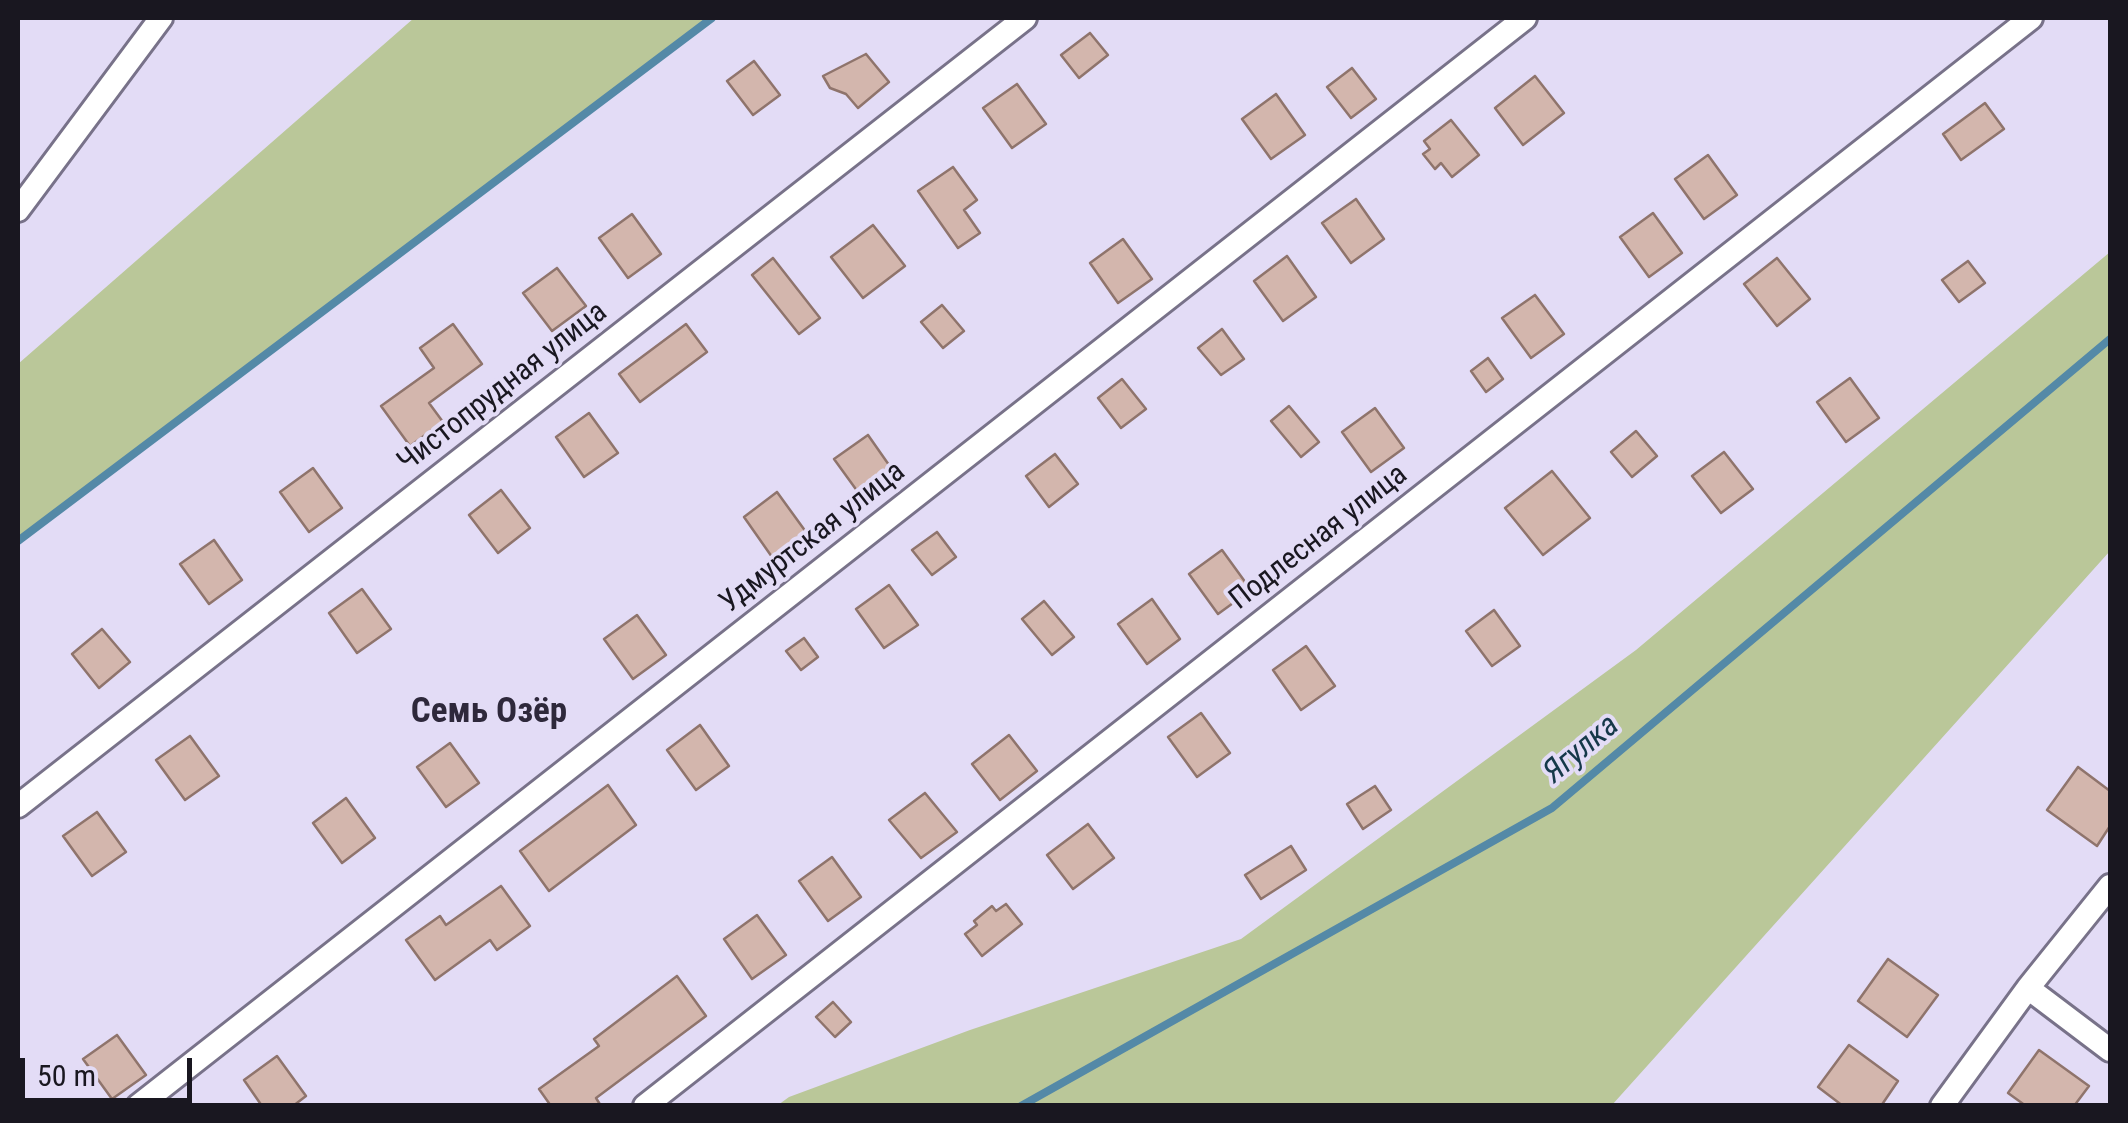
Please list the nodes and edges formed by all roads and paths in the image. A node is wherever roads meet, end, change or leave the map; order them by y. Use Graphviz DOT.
graph roads {
  1 [pos="161,18"];
  2 [pos="1025,18"];
  3 [pos="1525,18"];
  4 [pos="2031,18"];
  5 [pos="18,210"];
  6 [pos="18,806"];
  7 [pos="2110,886"];
  8 [pos="2028,988"];
  9 [pos="2110,1050"];
  10 [pos="138,1106"];
  11 [pos="645,1106"];
  12 [pos="1942,1106"];
  1 -- 5 [label="street"];
  2 -- 6 [label="street, Чистопрудная улица"];
  3 -- 10 [label="street, Удмуртская улица"];
  4 -- 11 [label="street, Подлесная улица"];
  7 -- 8 [label="street"];
  8 -- 9 [label="street"];
  8 -- 12 [label="street"];
}
